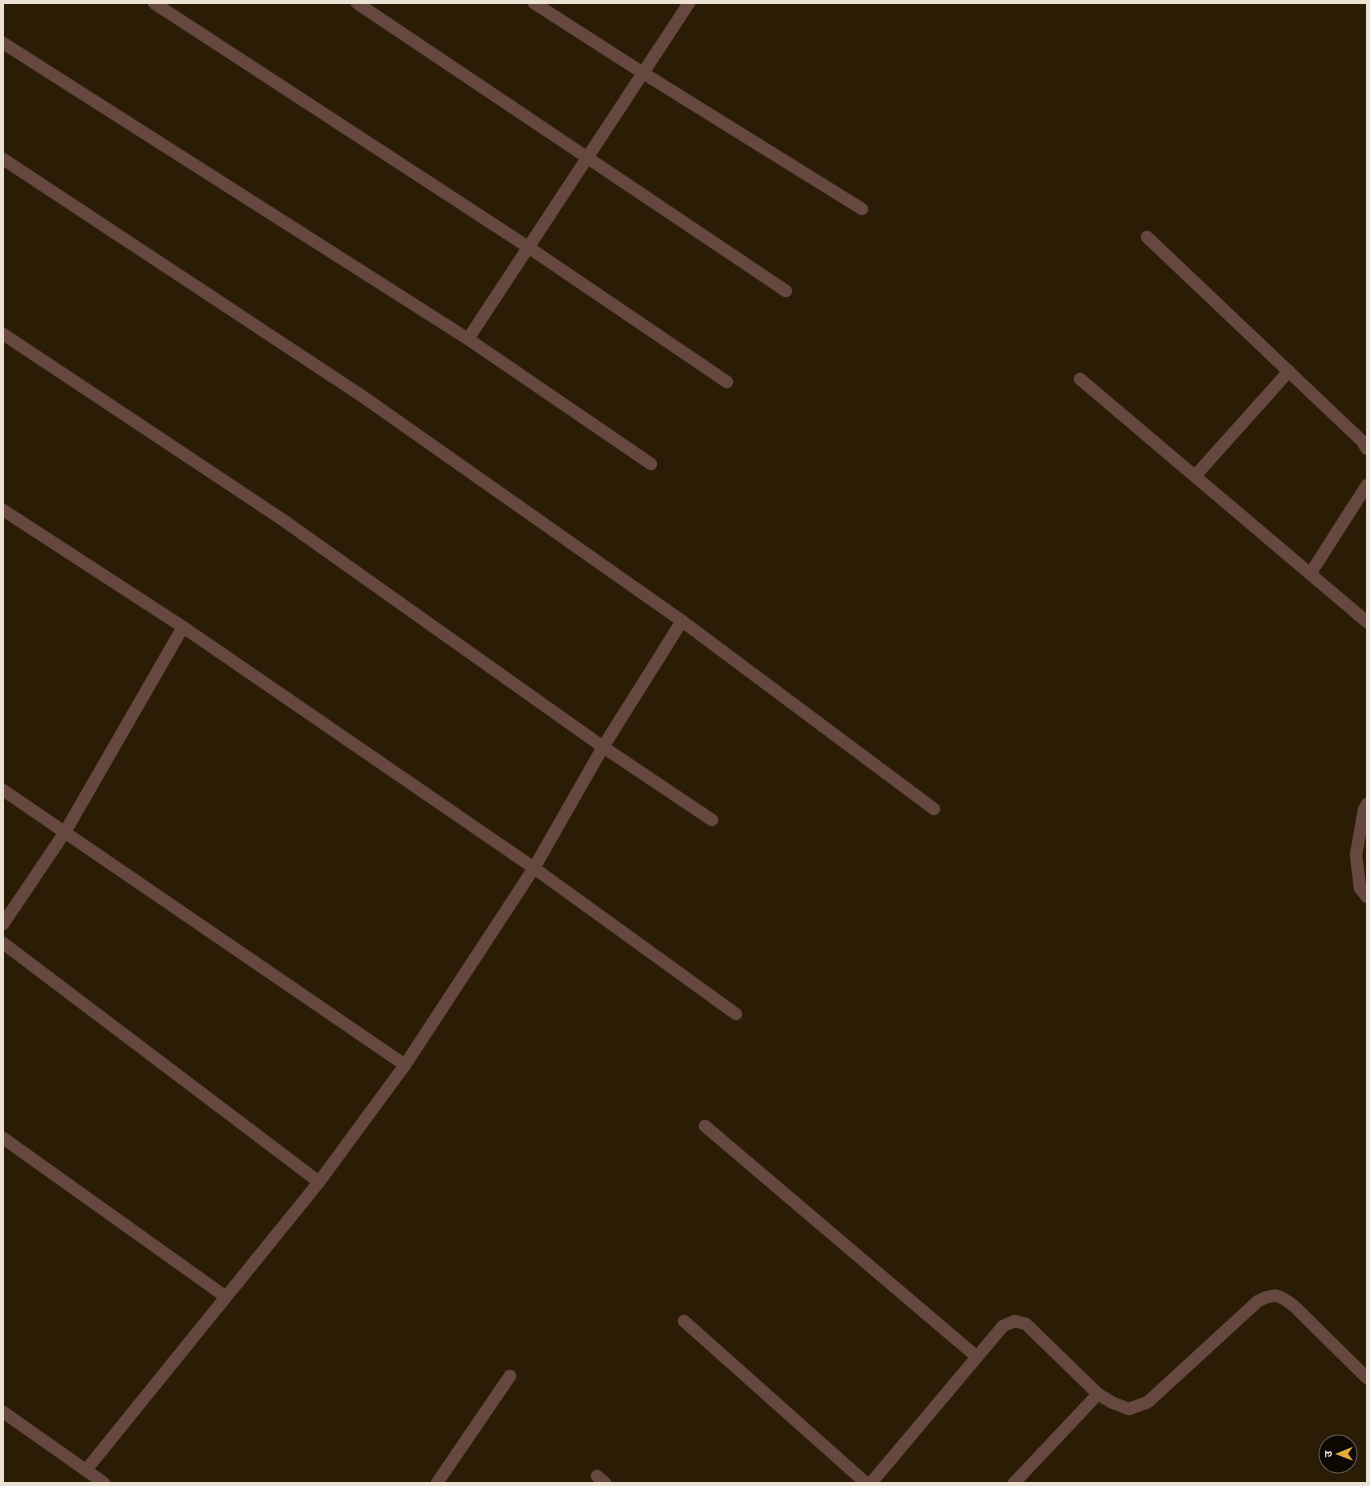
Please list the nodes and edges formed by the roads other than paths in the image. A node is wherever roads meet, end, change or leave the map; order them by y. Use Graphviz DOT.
graph roads {
  1 [pos="154,3"];
  2 [pos="357,3"];
  3 [pos="534,3"];
  4 [pos="689,3"];
  5 [pos="3,43"];
  6 [pos="643,73"];
  7 [pos="588,157"];
  8 [pos="3,159"];
  9 [pos="862,209"];
  10 [pos="1147,237"];
  11 [pos="528,247"];
  12 [pos="786,291"];
  13 [pos="3,334"];
  14 [pos="468,339"];
  15 [pos="1289,371"];
  16 [pos="1080,379"];
  17 [pos="727,382"];
  18 [pos="1367,449"];
  19 [pos="651,464"];
  20 [pos="1194,476"];
  21 [pos="1367,485"];
  22 [pos="3,510"];
  23 [pos="1310,574"];
  24 [pos="682,621"];
  25 [pos="1367,622"];
  26 [pos="183,627"];
  27 [pos="603,748"];
  28 [pos="3,790"];
  29 [pos="1367,804"];
  30 [pos="934,809"];
  31 [pos="712,820"];
  32 [pos="65,832"];
  33 [pos="534,868"];
  34 [pos="1367,897"];
  35 [pos="3,924"];
  36 [pos="3,943"];
  37 [pos="736,1014"];
  38 [pos="405,1065"];
  39 [pos="705,1126"];
  40 [pos="3,1138"];
  41 [pos="319,1182"];
  42 [pos="226,1297"];
  43 [pos="684,1321"];
  44 [pos="976,1357"];
  45 [pos="510,1376"];
  46 [pos="1367,1378"];
  47 [pos="1098,1394"];
  48 [pos="3,1412"];
  49 [pos="86,1470"];
  50 [pos="104,1483"];
  51 [pos="436,1483"];
  52 [pos="866,1483"];
  53 [pos="871,1483"];
  54 [pos="1014,1483"];
  1 -- 11 [label="street"];
  2 -- 7 [label="street"];
  3 -- 6 [label="street"];
  4 -- 6 [label="street"];
  5 -- 14 [label="street"];
  6 -- 7 [label="street"];
  6 -- 9 [label="street"];
  7 -- 11 [label="street"];
  7 -- 12 [label="street"];
  8 -- 24 [label="street"];
  10 -- 15 [label="street"];
  11 -- 14 [label="street"];
  11 -- 17 [label="street"];
  13 -- 27 [label="street"];
  14 -- 19 [label="street"];
  15 -- 18 [label="street"];
  15 -- 20 [label="street"];
  16 -- 20 [label="street"];
  20 -- 23 [label="street"];
  21 -- 23 [label="street"];
  22 -- 26 [label="street"];
  23 -- 25 [label="street"];
  24 -- 27 [label="street"];
  24 -- 30 [label="street"];
  26 -- 32 [label="street"];
  26 -- 33 [label="street"];
  27 -- 31 [label="street"];
  27 -- 33 [label="street"];
  28 -- 32 [label="street"];
  29 -- 34 [label="street"];
  32 -- 35 [label="street"];
  32 -- 38 [label="street"];
  33 -- 37 [label="street"];
  33 -- 38 [label="street"];
  36 -- 41 [label="street"];
  38 -- 41 [label="street"];
  39 -- 44 [label="street"];
  40 -- 42 [label="street"];
  41 -- 42 [label="street"];
  42 -- 49 [label="street"];
  43 -- 52 [label="street"];
  44 -- 47 [label="street"];
  44 -- 53 [label="street"];
  45 -- 51 [label="street"];
  46 -- 47 [label="street"];
  47 -- 54 [label="street"];
  48 -- 49 [label="street"];
  49 -- 50 [label="street"];
}
